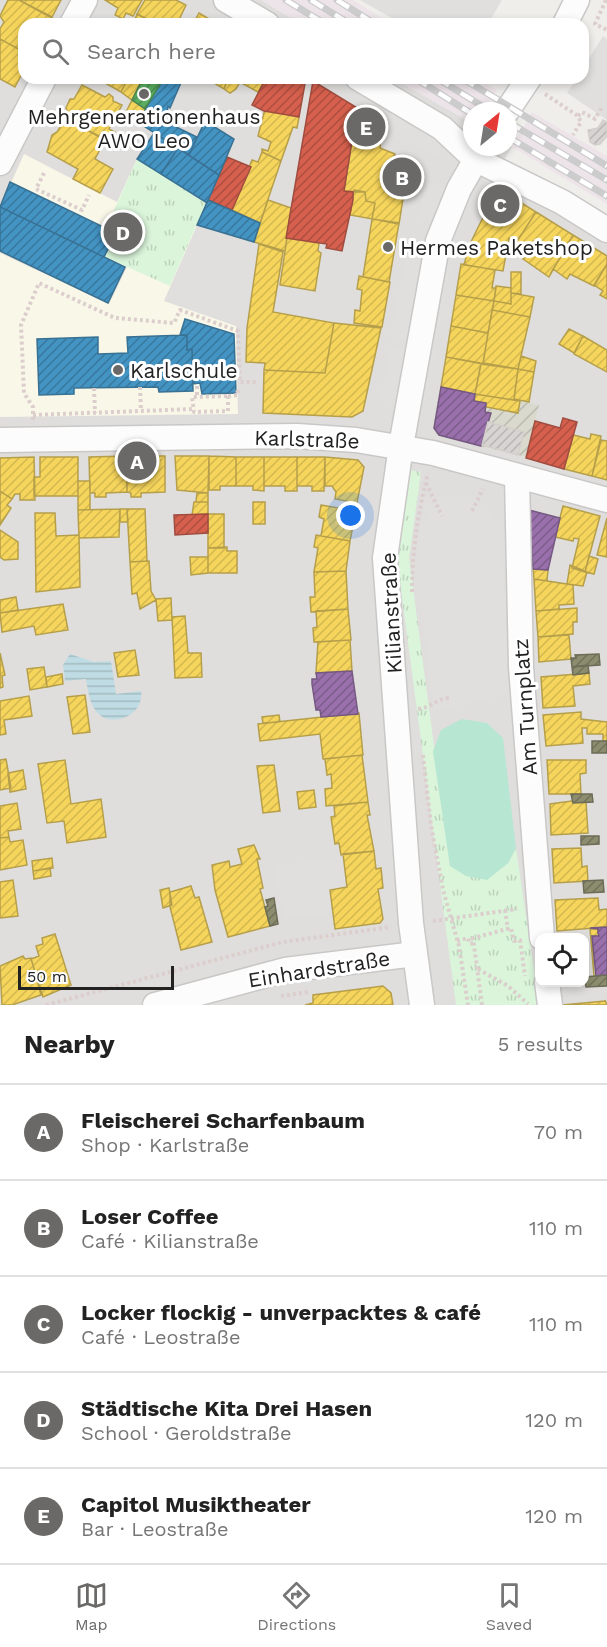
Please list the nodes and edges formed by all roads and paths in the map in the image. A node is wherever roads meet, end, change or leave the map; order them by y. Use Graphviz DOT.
graph roads {
  1 [pos="85,0"];
  2 [pos="226,0"];
  3 [pos="577,0"];
  4 [pos="606,0"];
  5 [pos="75,18"];
  6 [pos="257,18"];
  7 [pos="568,18"];
  8 [pos="607,30"];
  9 [pos="41,84"];
  10 [pos="368,84"];
  11 [pos="525,84"];
  12 [pos="531,84"];
  13 [pos="513,102"];
  14 [pos="602,107"];
  15 [pos="578,116"];
  16 [pos="573,135"];
  17 [pos="463,142"];
  18 [pos="2,156"];
  19 [pos="477,156"];
  20 [pos="484,156"];
  21 [pos="44,173"];
  22 [pos="89,195"];
  23 [pos="607,230"];
  24 [pos="255,382"];
  25 [pos="197,386"];
  26 [pos="140,387"];
  27 [pos="237,387"];
  28 [pos="94,388"];
  29 [pos="228,396"];
  30 [pos="197,397"];
  31 [pos="33,407"];
  32 [pos="194,409"];
  33 [pos="141,411"];
  34 [pos="95,412"];
  35 [pos="33,415"];
  36 [pos="0,440"];
  37 [pos="401,446"];
  38 [pos="433,453"];
  39 [pos="517,476"];
  40 [pos="426,483"];
  41 [pos="607,500"];
  42 [pos="442,516"];
  43 [pos="411,600"];
  44 [pos="417,698"];
  45 [pos="449,698"];
  46 [pos="418,709"];
  47 [pos="420,721"];
  48 [pos="422,744"];
  49 [pos="539,906"];
  50 [pos="505,910"];
  51 [pos="449,918"];
  52 [pos="411,924"];
  53 [pos="508,930"];
  54 [pos="542,933"];
  55 [pos="457,940"];
  56 [pos="474,943"];
  57 [pos="415,954"];
  58 [pos="477,968"];
  59 [pos="534,987"];
  60 [pos="46,1005"];
  61 [pos="155,1005"];
  62 [pos="422,1005"];
  63 [pos="468,1005"];
  64 [pos="482,1005"];
  65 [pos="529,1005"];
  66 [pos="550,1005"];
  1 -- 5 [label="street"];
  2 -- 6 [label="street"];
  3 -- 7 [label="street"];
  4 -- 8 [label="path"];
  9 -- 18 [label="street"];
  10 -- 17 [label="street"];
  11 -- 13 [label="street"];
  12 -- 15 [label="path"];
  14 -- 15 [label="path"];
  15 -- 16 [label="path"];
  19 -- 37 [label="street, Kilianstraße"];
  20 -- 23 [label="street"];
  21 -- 22 [label="path"];
  24 -- 31 [label="path"];
  25 -- 30 [label="path"];
  26 -- 33 [label="path"];
  27 -- 29 [label="path"];
  28 -- 34 [label="path"];
  29 -- 30 [label="path"];
  29 -- 32 [label="path"];
  30 -- 32 [label="path"];
  32 -- 33 [label="path"];
  33 -- 34 [label="path"];
  34 -- 35 [label="path"];
  36 -- 37 [label="street, Karlstraße"];
  37 -- 38 [label="street, Karlstraße"];
  37 -- 52 [label="street, Kilianstraße"];
  38 -- 39 [label="street, Karlstraße"];
  38 -- 40 [label="path"];
  39 -- 41 [label="street, Karlstraße"];
  39 -- 49 [label="street, Am Turnplatz"];
  40 -- 42 [label="path"];
  40 -- 43 [label="path"];
  44 -- 46 [label="path"];
  45 -- 46 [label="path"];
  46 -- 47 [label="path"];
  48 -- 51 [label="path"];
  49 -- 50 [label="path"];
  49 -- 54 [label="street, Am Turnplatz"];
  50 -- 51 [label="path"];
  50 -- 53 [label="path"];
  51 -- 52 [label="path"];
  51 -- 55 [label="path"];
  52 -- 57 [label="street, Kilianstraße"];
  52 -- 60 [label="path"];
  53 -- 56 [label="path"];
  53 -- 59 [label="path"];
  55 -- 56 [label="path"];
  55 -- 63 [label="path"];
  56 -- 58 [label="path"];
  57 -- 61 [label="street, Einhardstraße"];
  57 -- 62 [label="street, Kilianstraße"];
  58 -- 64 [label="path"];
  58 -- 65 [label="path"];
  59 -- 65 [label="path"];
  59 -- 66 [label="street"];
}
